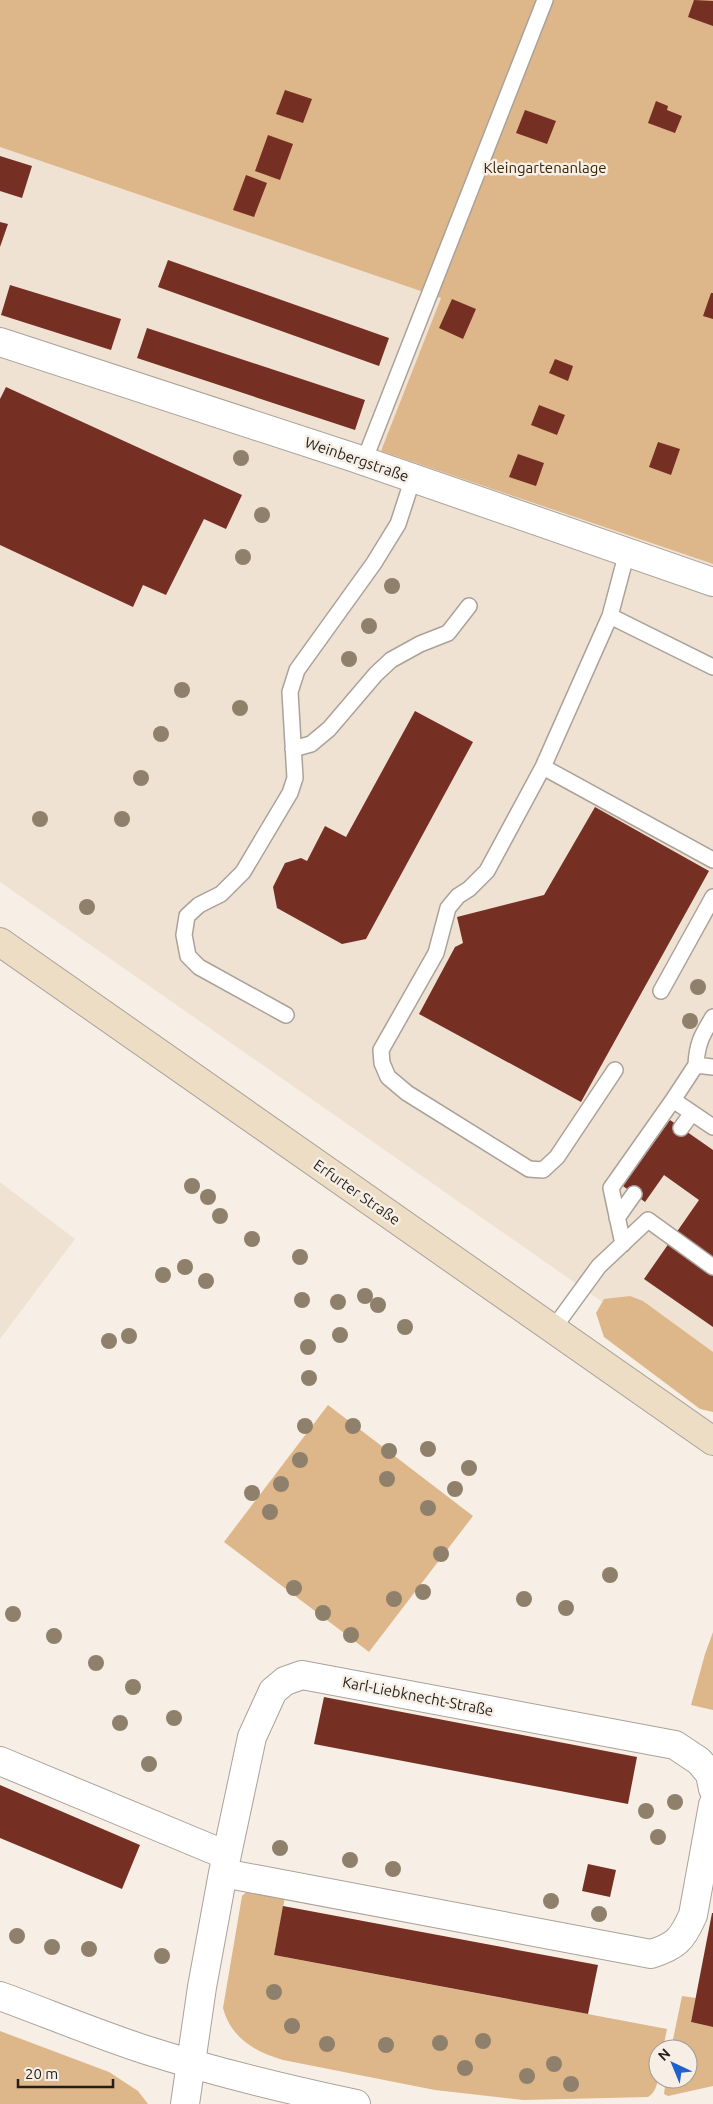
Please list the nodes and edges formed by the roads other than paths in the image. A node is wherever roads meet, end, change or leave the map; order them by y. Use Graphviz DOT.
graph roads {
  1 [pos="545,0"];
  2 [pos="0,342"];
  3 [pos="364,461"];
  4 [pos="414,478"];
  5 [pos="627,552"];
  6 [pos="713,582"];
  7 [pos="469,606"];
  8 [pos="610,616"];
  9 [pos="713,667"];
  10 [pos="293,749"];
  11 [pos="543,767"];
  12 [pos="713,860"];
  13 [pos="713,897"];
  14 [pos="0,942"];
  15 [pos="661,991"];
  16 [pos="286,1015"];
  17 [pos="713,1017"];
  18 [pos="696,1064"];
  19 [pos="713,1067"];
  20 [pos="615,1070"];
  21 [pos="673,1100"];
  22 [pos="692,1113"];
  23 [pos="713,1127"];
  24 [pos="681,1128"];
  25 [pos="634,1194"];
  26 [pos="618,1218"];
  27 [pos="623,1244"];
  28 [pos="713,1267"];
  29 [pos="553,1329"];
  30 [pos="713,1442"];
  31 [pos="706,1758"];
  32 [pos="0,1761"];
  33 [pos="713,1789"];
  34 [pos="713,1805"];
  35 [pos="225,1864"];
  36 [pos="0,1996"];
  37 [pos="190,2063"];
  38 [pos="185,2104"];
  39 [pos="356,2104"];
  1 -- 3 [label="lane"];
  2 -- 3 [label="street, Weinbergstraße"];
  3 -- 4 [label="street, Weinbergstraße"];
  4 -- 5 [label="street, Weinbergstraße"];
  4 -- 10 [label="lane"];
  5 -- 6 [label="street, Weinbergstraße"];
  5 -- 8 [label="lane"];
  7 -- 10 [label="lane"];
  8 -- 9 [label="lane"];
  8 -- 11 [label="lane"];
  10 -- 16 [label="lane"];
  11 -- 12 [label="lane"];
  11 -- 20 [label="lane"];
  13 -- 15 [label="lane"];
  14 -- 29 [label="main road, Erfurter Straße"];
  17 -- 18 [label="lane"];
  18 -- 19 [label="lane"];
  18 -- 21 [label="lane"];
  21 -- 22 [label="lane"];
  21 -- 26 [label="lane"];
  22 -- 23 [label="lane"];
  22 -- 24 [label="lane"];
  25 -- 26 [label="lane"];
  26 -- 27 [label="lane"];
  27 -- 28 [label="lane"];
  27 -- 29 [label="lane"];
  29 -- 30 [label="main road, Erfurter Straße"];
  31 -- 33 [label="street, Karl-Liebknecht-Straße"];
  31 -- 35 [label="street, Karl-Liebknecht-Straße"];
  32 -- 35 [label="street"];
  34 -- 35 [label="street"];
  35 -- 37 [label="street, Karl-Liebknecht-Straße"];
  36 -- 37 [label="street"];
  37 -- 38 [label="street, Karl-Liebknecht-Straße"];
  37 -- 39 [label="street"];
}
